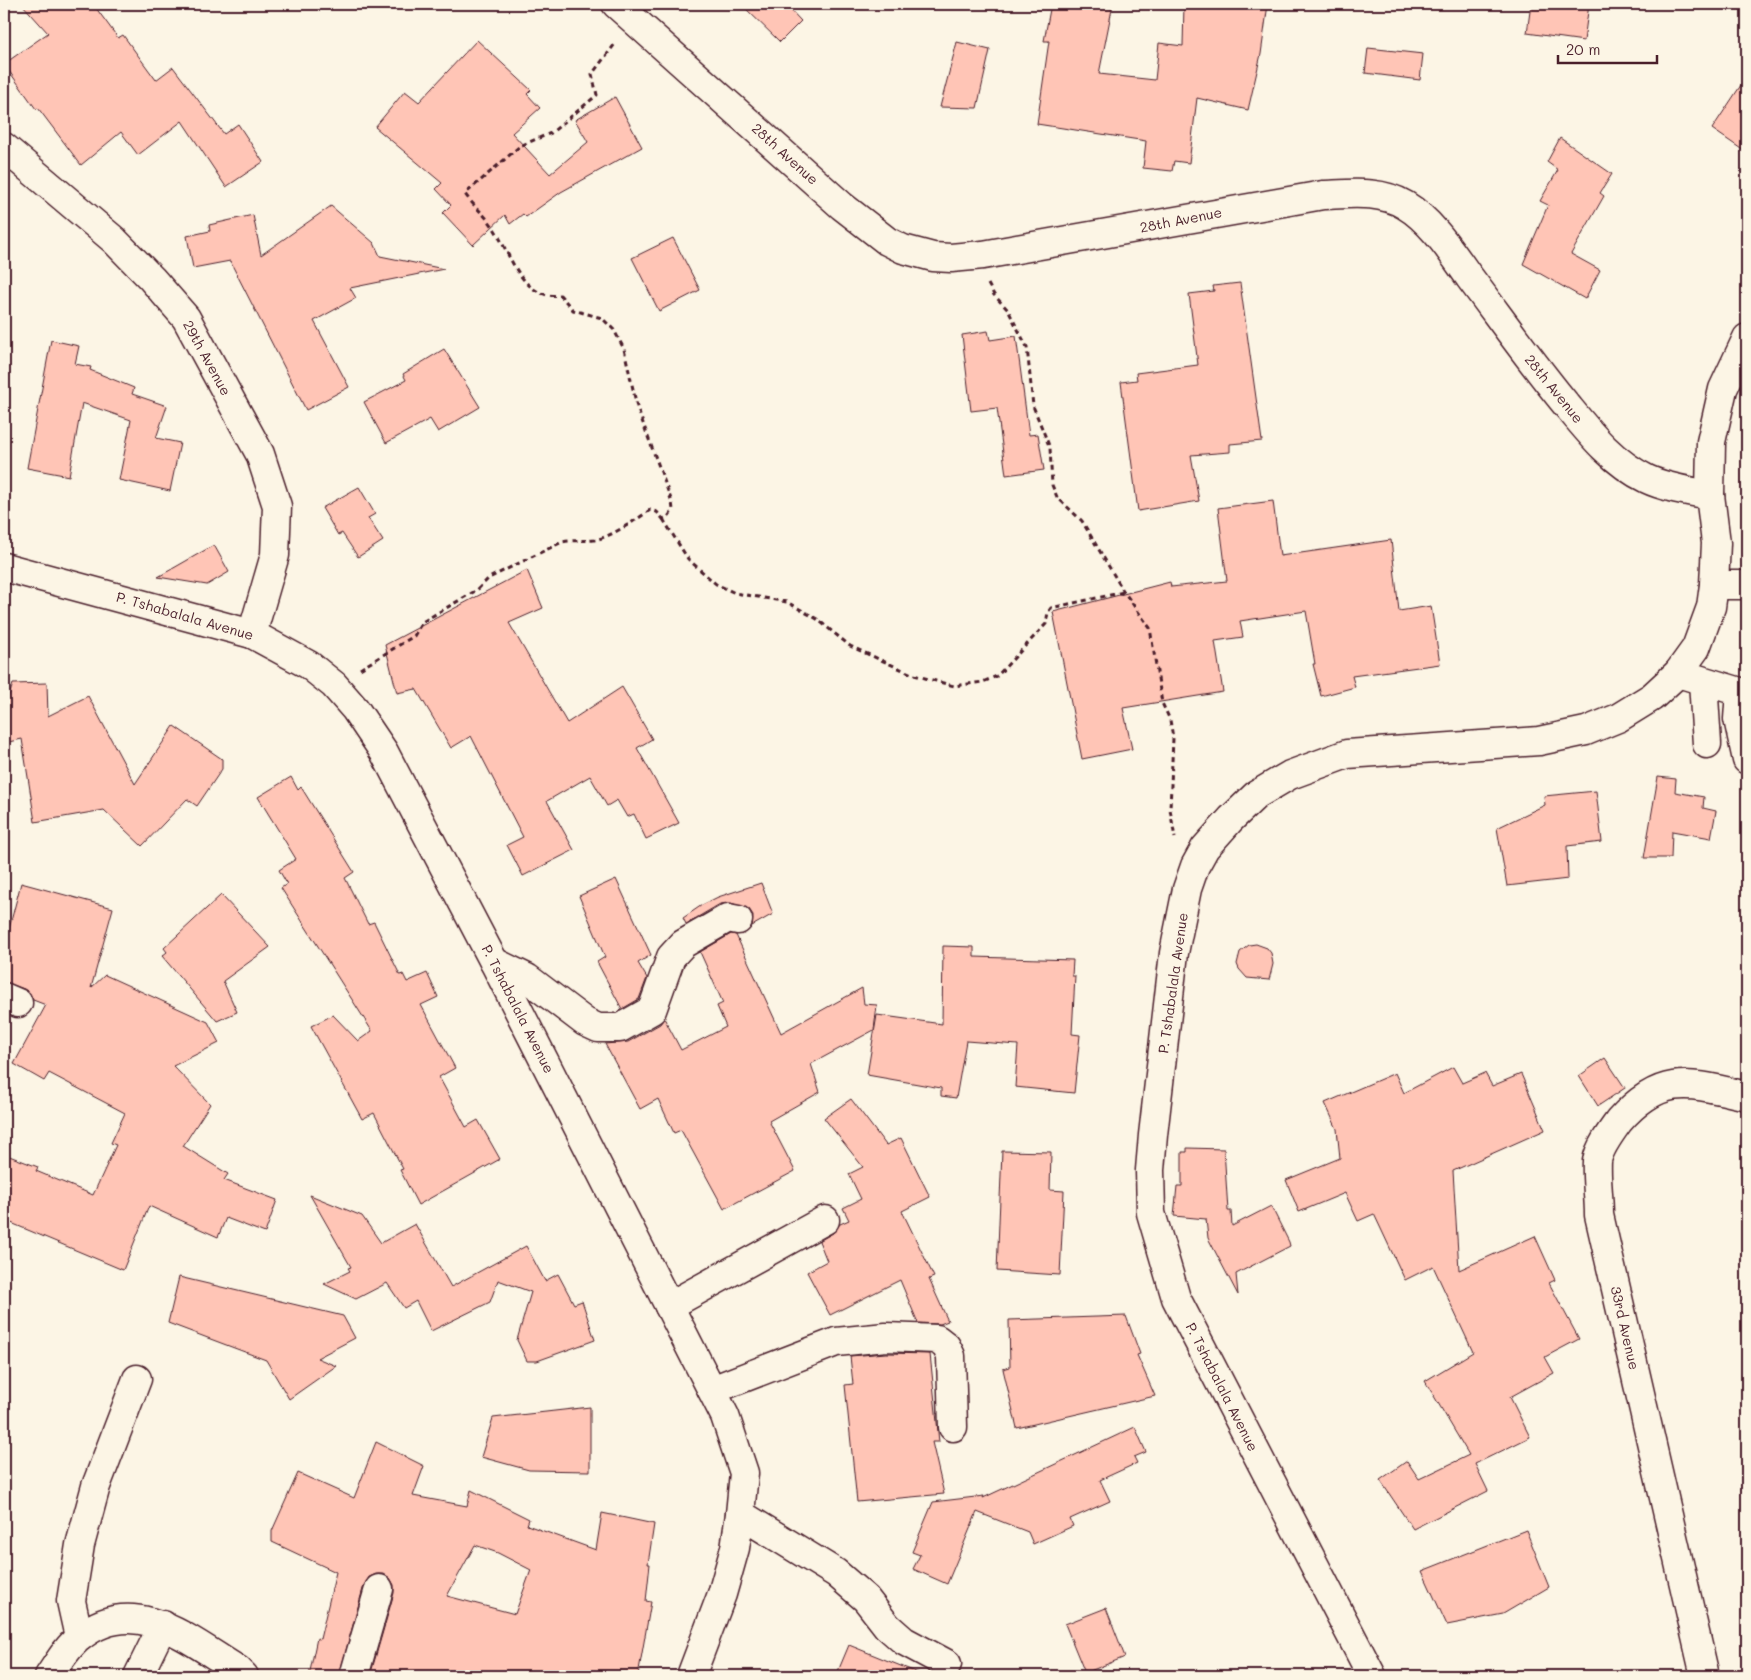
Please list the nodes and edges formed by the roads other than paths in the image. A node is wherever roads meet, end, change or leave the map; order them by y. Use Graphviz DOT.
graph roads {
  1 [pos="625,12"];
  2 [pos="4,146"];
  3 [pos="1747,338"];
  4 [pos="1710,495"];
  5 [pos="4,567"];
  6 [pos="1714,585"];
  7 [pos="1747,585"];
  8 [pos="252,634"];
  9 [pos="1678,674"];
  10 [pos="1703,681"];
  11 [pos="1744,693"];
  12 [pos="1707,744"];
  13 [pos="1747,760"];
  14 [pos="738,920"];
  15 [pos="494,962"];
  16 [pos="1747,1096"];
  17 [pos="825,1220"];
  18 [pos="669,1306"];
  19 [pos="137,1379"];
  20 [pos="712,1390"];
  21 [pos="953,1427"];
  22 [pos="740,1514"];
  23 [pos="379,1590"];
  24 [pos="163,1625"];
  25 [pos="79,1637"];
  26 [pos="947,1664"];
  27 [pos="48,1676"];
  28 [pos="138,1676"];
  29 [pos="244,1676"];
  30 [pos="354,1676"];
  31 [pos="691,1676"];
  32 [pos="1372,1676"];
  33 [pos="1705,1676"];
  1 -- 4 [label="street, 28th Avenue"];
  2 -- 8 [label="street, 29th Avenue"];
  3 -- 4 [label="street, P. Tshabalala Avenue"];
  4 -- 6 [label="street, P. Tshabalala Avenue"];
  5 -- 8 [label="street, P. Tshabalala Avenue"];
  6 -- 7 [label="street"];
  6 -- 9 [label="street, P. Tshabalala Avenue"];
  8 -- 15 [label="street, P. Tshabalala Avenue"];
  9 -- 10 [label="street"];
  9 -- 32 [label="street, P. Tshabalala Avenue"];
  10 -- 11 [label="street"];
  10 -- 12 [label="street"];
  11 -- 13 [label="street"];
  14 -- 15 [label="street"];
  15 -- 18 [label="street, P. Tshabalala Avenue"];
  16 -- 33 [label="street, 33rd Avenue"];
  17 -- 18 [label="street"];
  18 -- 20 [label="street, P. Tshabalala Avenue"];
  19 -- 25 [label="street"];
  20 -- 21 [label="street"];
  20 -- 22 [label="street, P. Tshabalala Avenue"];
  22 -- 26 [label="street"];
  22 -- 31 [label="street, P. Tshabalala Avenue"];
  23 -- 30 [label="street"];
  24 -- 25 [label="street"];
  24 -- 28 [label="street"];
  24 -- 29 [label="street"];
  25 -- 27 [label="street"];
}
